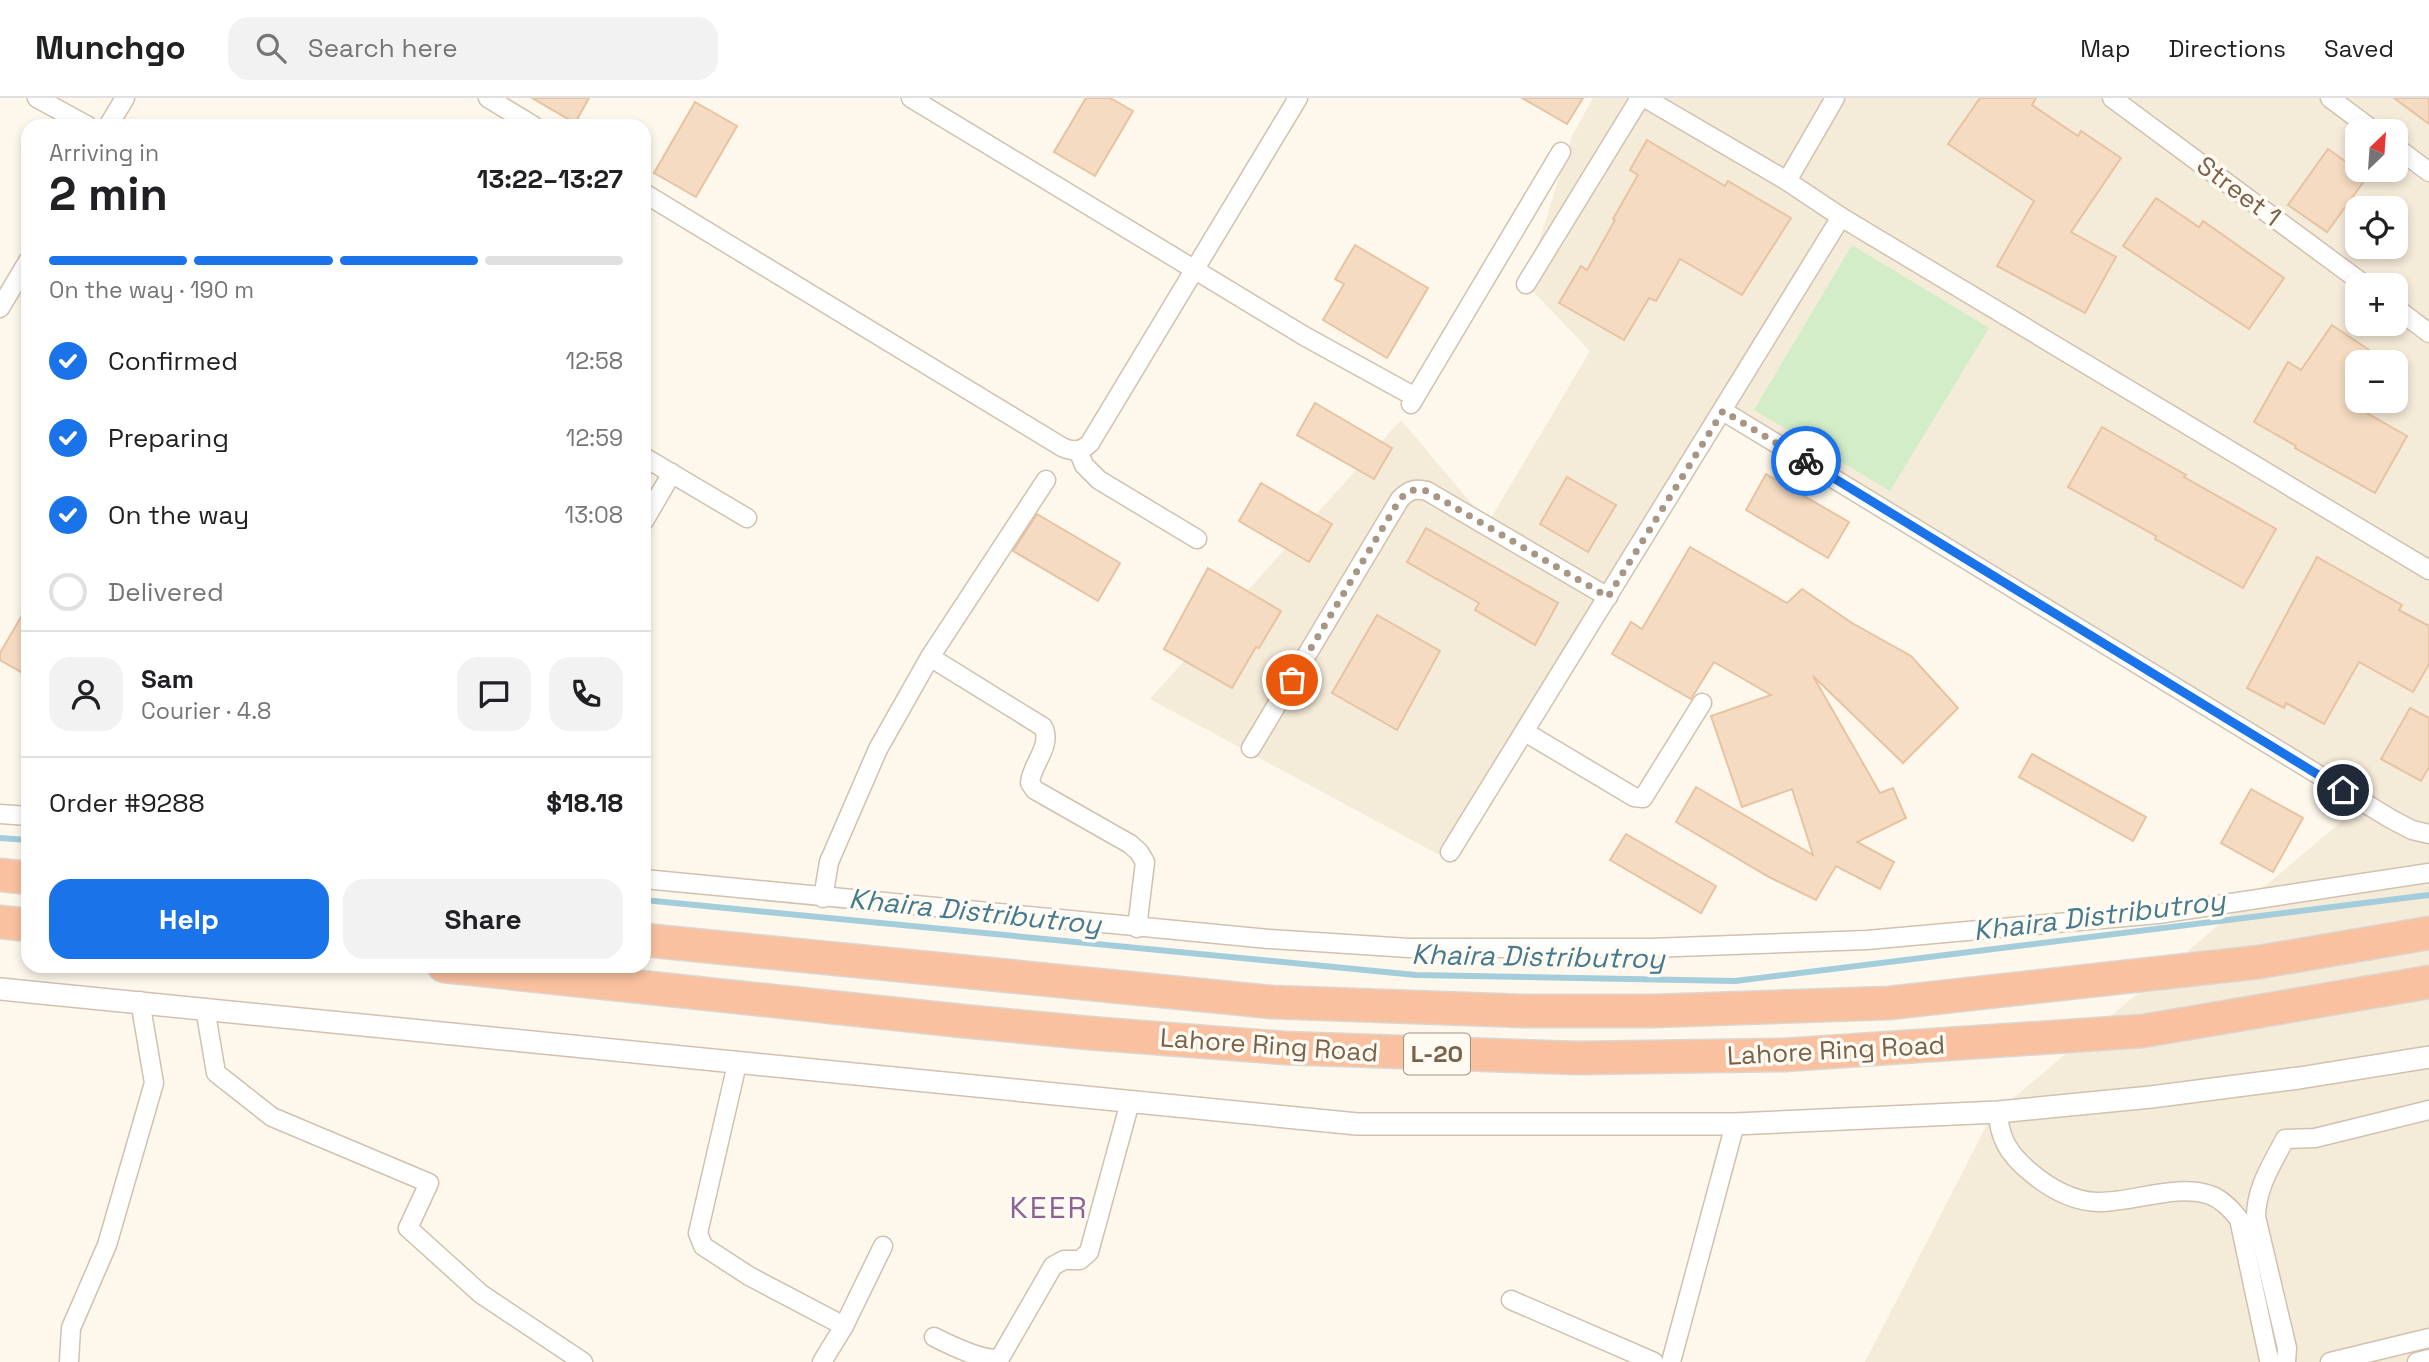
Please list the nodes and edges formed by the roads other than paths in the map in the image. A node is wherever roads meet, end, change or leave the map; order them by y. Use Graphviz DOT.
graph roads {
  1 [pos="37,98"];
  2 [pos="125,98"];
  3 [pos="488,98"];
  4 [pos="911,98"];
  5 [pos="1298,98"];
  6 [pos="1642,98"];
  7 [pos="1835,98"];
  8 [pos="2112,98"];
  9 [pos="2330,98"];
  10 [pos="75,119"];
  11 [pos="112,119"];
  12 [pos="522,119"];
  13 [pos="2358,119"];
  14 [pos="1561,152"];
  15 [pos="2408,157"];
  16 [pos="2429,173"];
  17 [pos="1787,181"];
  18 [pos="651,197"];
  19 [pos="1841,217"];
  20 [pos="1195,268"];
  21 [pos="21,273"];
  22 [pos="2349,273"];
  23 [pos="1525,284"];
  24 [pos="0,308"];
  25 [pos="2408,317"];
  26 [pos="2429,333"];
  27 [pos="1723,411"];
  28 [pos="1078,450"];
  29 [pos="651,461"];
  30 [pos="671,473"];
  31 [pos="1046,480"];
  32 [pos="651,509"];
  33 [pos="747,518"];
  34 [pos="1198,540"];
  35 [pos="2429,570"];
  36 [pos="1608,597"];
  37 [pos="930,657"];
  38 [pos="1702,703"];
  39 [pos="1525,732"];
  40 [pos="1251,748"];
  41 [pos="0,814"];
  42 [pos="21,816"];
  43 [pos="2429,834"];
  44 [pos="1450,852"];
  45 [pos="2429,873"];
  46 [pos="0,875"];
  47 [pos="21,877"];
  48 [pos="651,880"];
  49 [pos="823,898"];
  50 [pos="0,922"];
  51 [pos="21,924"];
  52 [pos="1137,928"];
  53 [pos="2429,933"];
  54 [pos="651,941"];
  55 [pos="509,973"];
  56 [pos="2429,982"];
  57 [pos="0,989"];
  58 [pos="140,1001"];
  59 [pos="205,1008"];
  60 [pos="2429,1057"];
  61 [pos="737,1063"];
  62 [pos="1130,1102"];
  63 [pos="2429,1110"];
  64 [pos="1998,1112"];
  65 [pos="1735,1124"];
  66 [pos="883,1246"];
  67 [pos="1511,1300"];
  68 [pos="844,1326"];
  69 [pos="934,1337"];
  70 [pos="2429,1338"];
  71 [pos="2429,1359"];
  72 [pos="1676,1360"];
  73 [pos="69,1362"];
  74 [pos="583,1362"];
  75 [pos="822,1362"];
  76 [pos="1654,1362"];
  77 [pos="2271,1362"];
  78 [pos="2286,1362"];
  79 [pos="2330,1362"];
  80 [pos="2417,1362"];
  1 -- 10 [label="street"];
  2 -- 11 [label="street"];
  3 -- 12 [label="street"];
  4 -- 20 [label="street"];
  5 -- 20 [label="street"];
  6 -- 17 [label="street"];
  6 -- 23 [label="street"];
  7 -- 17 [label="street"];
  8 -- 22 [label="street, Street 1"];
  9 -- 13 [label="street"];
  14 -- 20 [label="street"];
  15 -- 16 [label="street"];
  17 -- 19 [label="street"];
  18 -- 28 [label="street"];
  19 -- 27 [label="street"];
  19 -- 35 [label="street"];
  20 -- 28 [label="street"];
  21 -- 24 [label="street"];
  25 -- 26 [label="street"];
  27 -- 36 [label="street"];
  27 -- 43 [label="street"];
  28 -- 34 [label="street"];
  29 -- 30 [label="street"];
  30 -- 32 [label="street"];
  30 -- 33 [label="street"];
  31 -- 37 [label="street"];
  36 -- 39 [label="street"];
  36 -- 40 [label="street"];
  37 -- 49 [label="street"];
  37 -- 52 [label="street"];
  38 -- 39 [label="street"];
  39 -- 44 [label="street"];
  41 -- 42 [label="street"];
  45 -- 52 [label="street"];
  46 -- 47 [label="highway"];
  48 -- 49 [label="street"];
  49 -- 52 [label="street"];
  50 -- 51 [label="highway"];
  53 -- 54 [label="highway, Lahore Ring Road / L-20"];
  55 -- 56 [label="highway, Lahore Ring Road / L-20"];
  57 -- 58 [label="street"];
  58 -- 59 [label="street"];
  58 -- 73 [label="street"];
  59 -- 61 [label="street"];
  59 -- 74 [label="street"];
  60 -- 64 [label="street"];
  61 -- 62 [label="street"];
  61 -- 68 [label="street"];
  62 -- 65 [label="street"];
  62 -- 69 [label="street"];
  63 -- 78 [label="street"];
  64 -- 65 [label="street"];
  64 -- 77 [label="street"];
  65 -- 72 [label="street"];
  66 -- 68 [label="street"];
  67 -- 76 [label="street"];
  68 -- 75 [label="street"];
  70 -- 79 [label="street"];
  71 -- 80 [label="street"];
}
